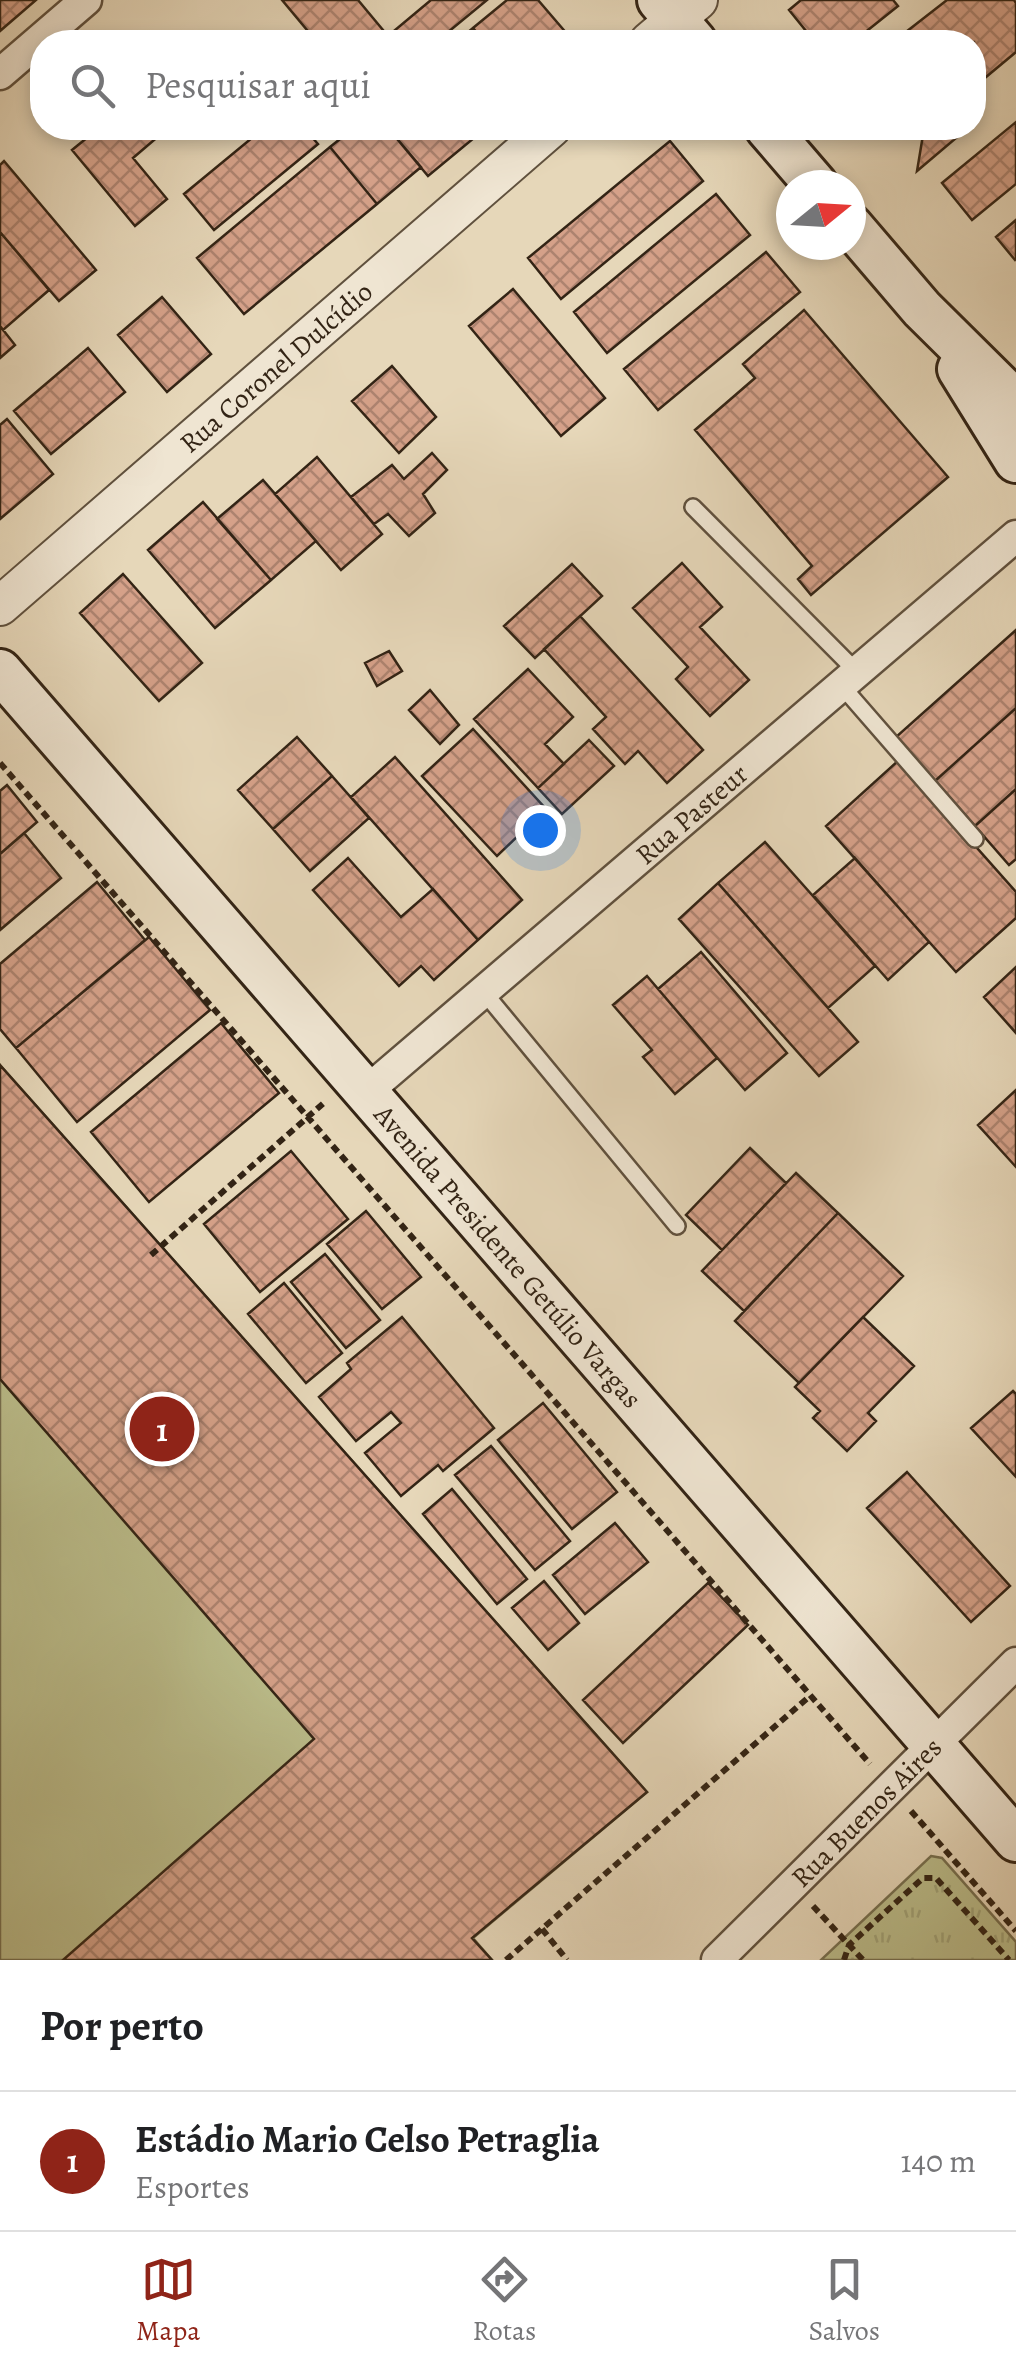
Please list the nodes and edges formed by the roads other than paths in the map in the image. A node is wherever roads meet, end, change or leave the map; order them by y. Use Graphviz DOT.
graph roads {
  1 [pos="86,0"];
  2 [pos="51,30"];
  3 [pos="30,48"];
  4 [pos="0,74"];
  5 [pos="537,140"];
  6 [pos="777,140"];
  7 [pos="803,170"];
  8 [pos="866,244"];
  9 [pos="922,310"];
  10 [pos="1016,402"];
  11 [pos="1016,460"];
  12 [pos="693,507"];
  13 [pos="1016,536"];
  14 [pos="0,606"];
  15 [pos="0,671"];
  16 [pos="849,679"];
  17 [pos="975,839"];
  18 [pos="483,992"];
  19 [pos="359,1085"];
  20 [pos="677,1226"];
  21 [pos="1016,1663"];
  22 [pos="934,1746"];
  23 [pos="1016,1840"];
  24 [pos="717,1960"];
  1 -- 2 [label="street"];
  3 -- 4 [label="street"];
  5 -- 14 [label="street, Rua Coronel Dulcídio"];
  6 -- 7 [label="main road"];
  8 -- 9 [label="main road"];
  9 -- 10 [label="main road"];
  9 -- 11 [label="main road"];
  12 -- 16 [label="lane"];
  13 -- 16 [label="street, Rua Pasteur"];
  15 -- 19 [label="main road, Avenida Presidente Getúlio Vargas"];
  16 -- 17 [label="lane"];
  16 -- 18 [label="street, Rua Pasteur"];
  18 -- 19 [label="street, Rua Pasteur"];
  18 -- 20 [label="lane"];
  19 -- 22 [label="main road, Avenida Presidente Getúlio Vargas"];
  21 -- 22 [label="street, Rua Buenos Aires"];
  22 -- 23 [label="main road, Avenida Presidente Getúlio Vargas"];
  22 -- 24 [label="street, Rua Buenos Aires"];
}
